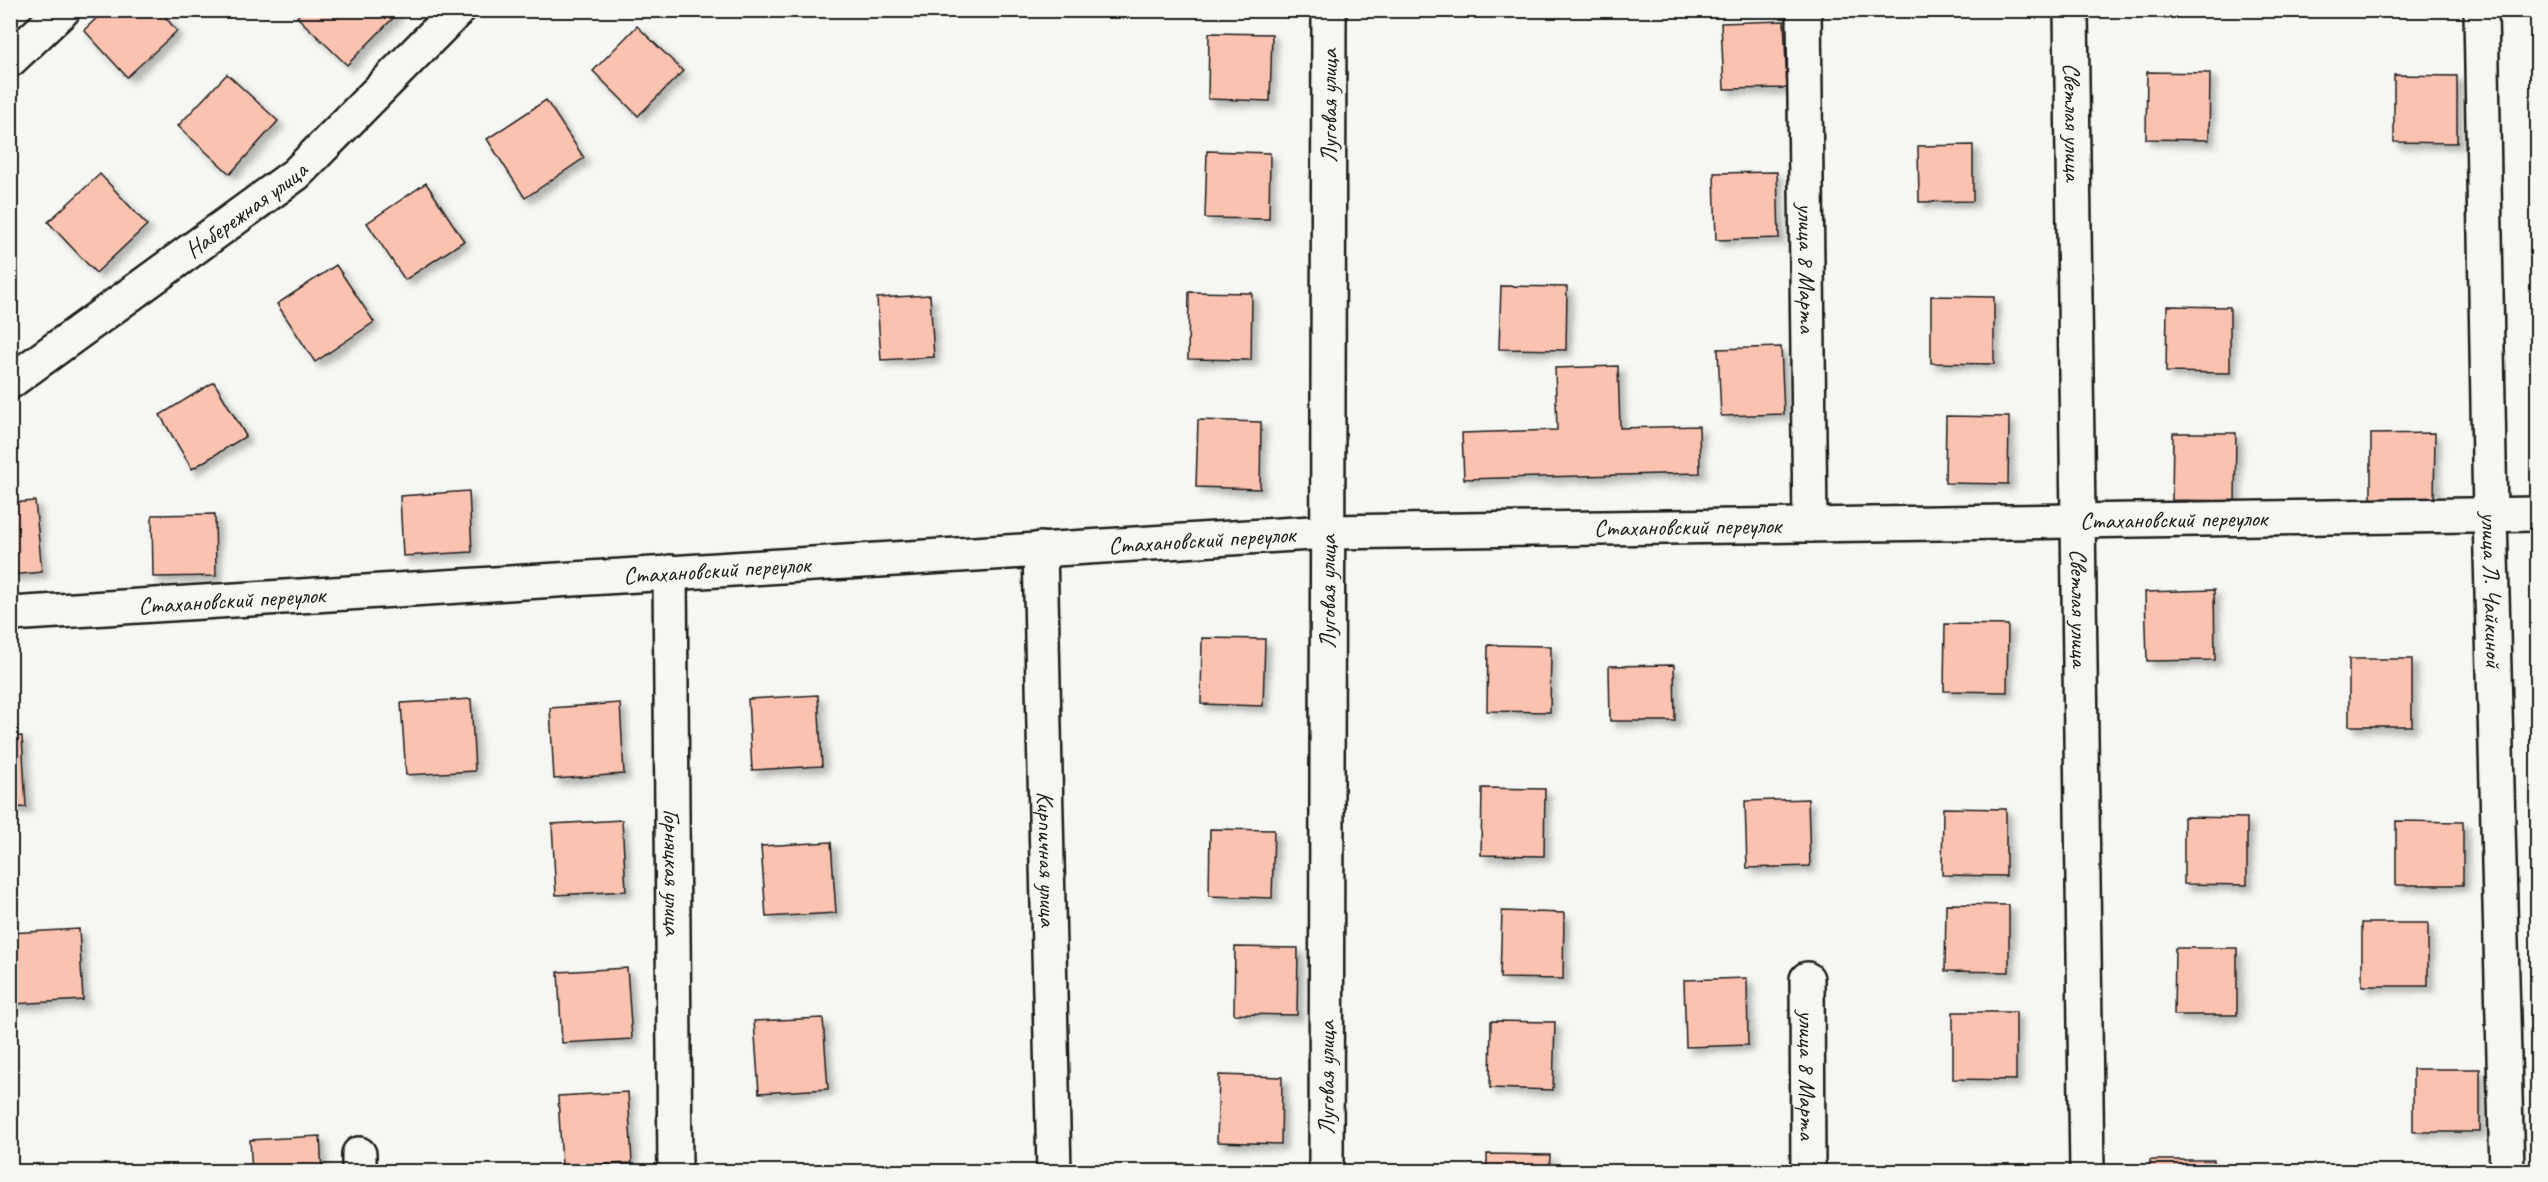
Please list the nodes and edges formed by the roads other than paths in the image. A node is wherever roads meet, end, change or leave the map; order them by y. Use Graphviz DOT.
graph roads {
  1 [pos="63,10"];
  2 [pos="458,10"];
  3 [pos="1329,10"];
  4 [pos="1804,10"];
  5 [pos="2071,10"];
  6 [pos="2481,10"];
  7 [pos="10,60"];
  8 [pos="10,382"];
  9 [pos="2538,514"];
  10 [pos="2490,516"];
  11 [pos="2078,522"];
  12 [pos="1810,525"];
  13 [pos="1328,532"];
  14 [pos="1040,549"];
  15 [pos="670,572"];
  16 [pos="10,614"];
  17 [pos="1807,979"];
  18 [pos="675,1172"];
  19 [pos="1054,1172"];
  20 [pos="1326,1172"];
  21 [pos="1808,1172"];
  22 [pos="2087,1172"];
  23 [pos="2507,1172"];
  1 -- 7 [label="street"];
  2 -- 8 [label="street, Набережная улица"];
  3 -- 13 [label="street, Луговая улица"];
  4 -- 12 [label="street, улица 8 Марта"];
  5 -- 11 [label="street, Светлая улица"];
  6 -- 10 [label="street, улица Л. Чайкиной"];
  9 -- 10 [label="street, Стахановский переулок"];
  10 -- 11 [label="street, Стахановский переулок"];
  10 -- 23 [label="street, улица Л. Чайкиной"];
  11 -- 12 [label="street, Стахановский переулок"];
  11 -- 22 [label="street, Светлая улица"];
  12 -- 13 [label="street, Стахановский переулок"];
  13 -- 14 [label="street, Стахановский переулок"];
  13 -- 20 [label="street, Луговая улица"];
  14 -- 15 [label="street, Стахановский переулок"];
  14 -- 19 [label="street, Кирпичная улица"];
  15 -- 16 [label="street, Стахановский переулок"];
  15 -- 18 [label="street, Горняцкая улица"];
  17 -- 21 [label="street, улица 8 Марта"];
}
